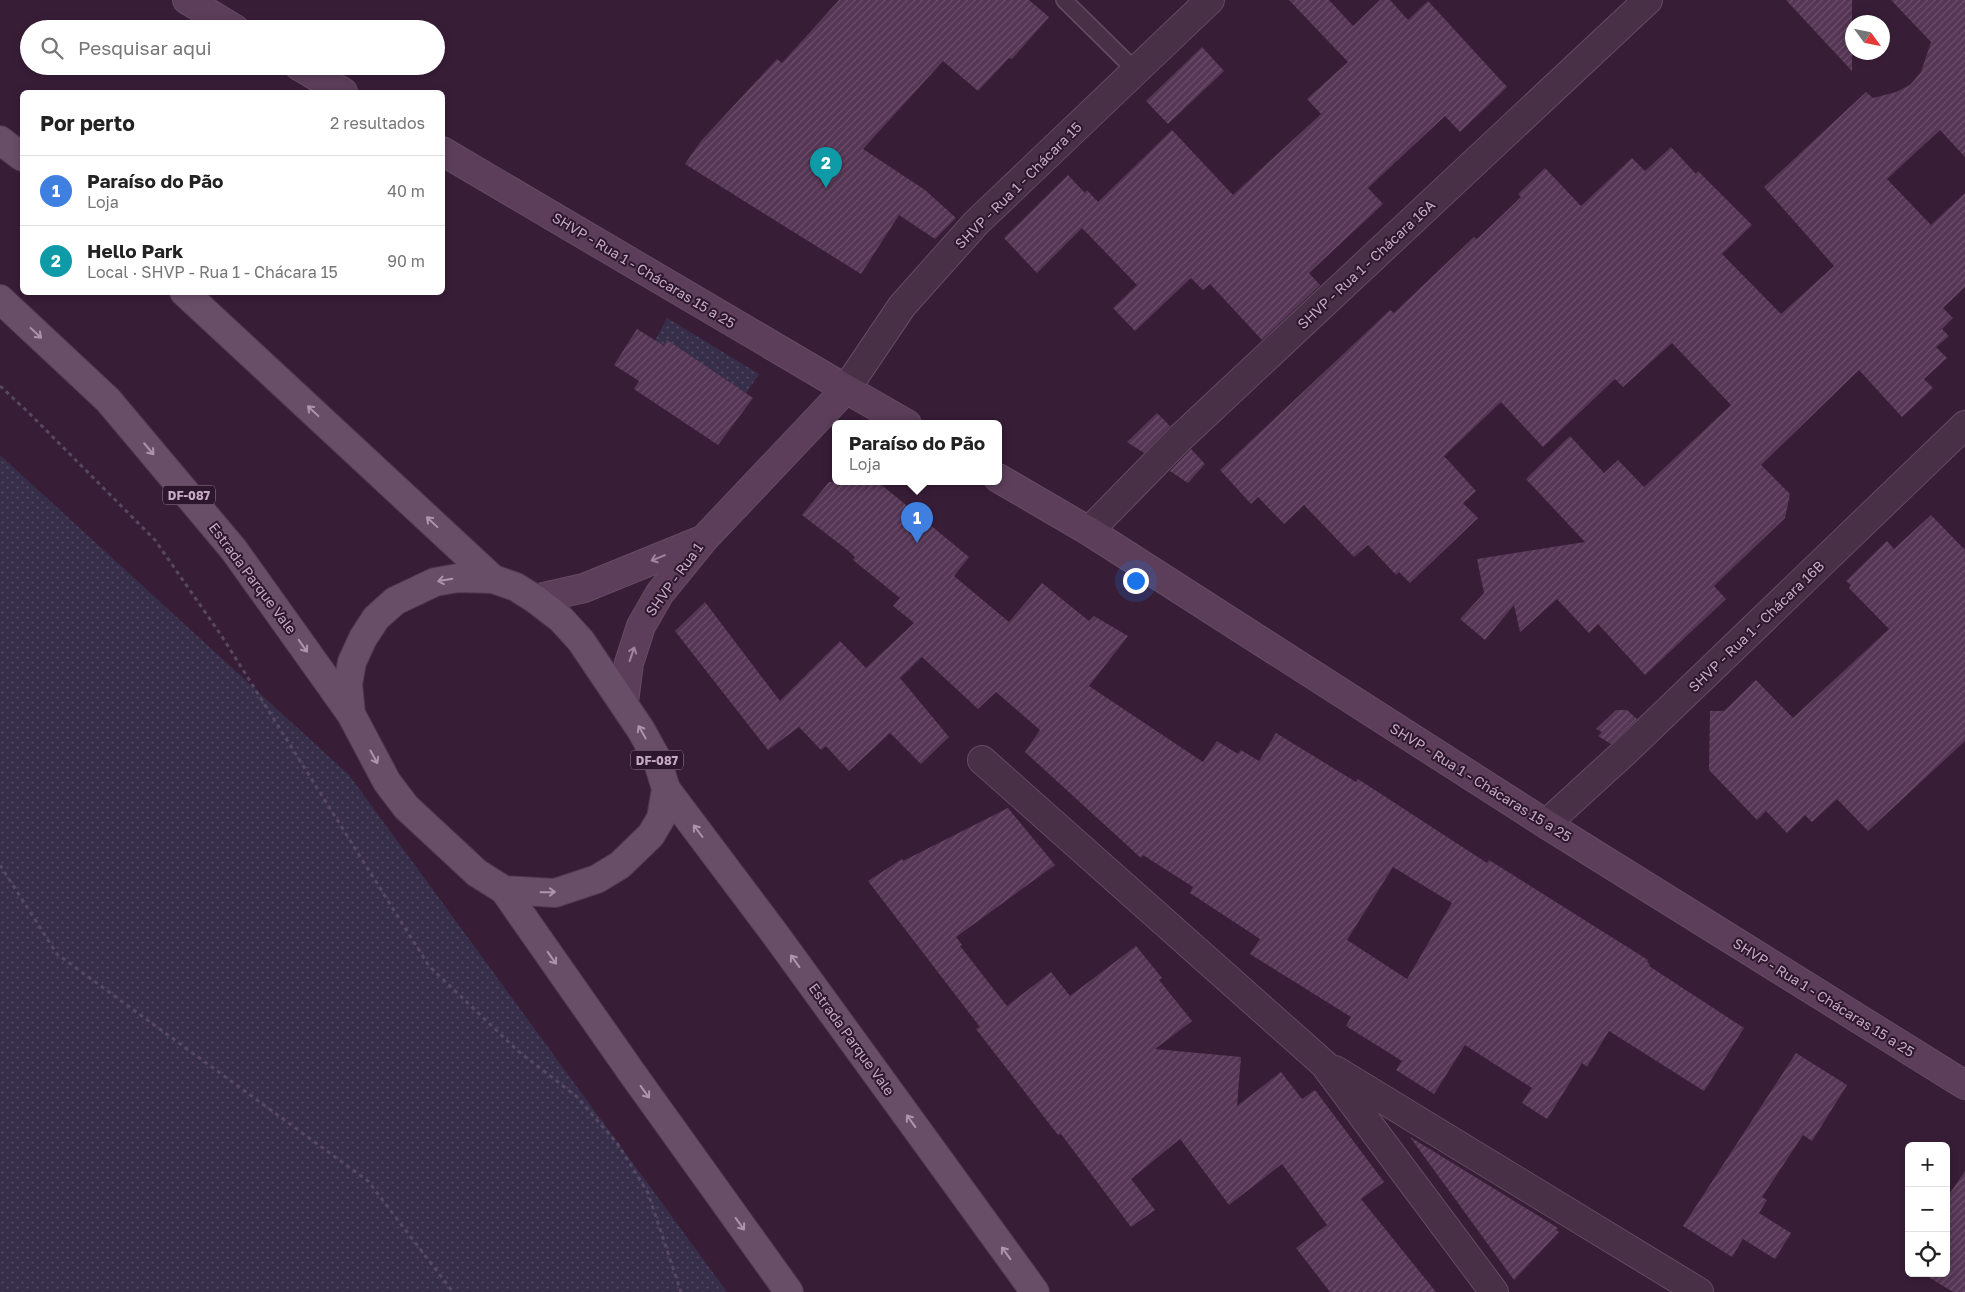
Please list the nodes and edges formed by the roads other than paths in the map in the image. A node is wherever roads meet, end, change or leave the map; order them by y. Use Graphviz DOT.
graph roads {
  1 [pos="187,0"];
  2 [pos="1064,0"];
  3 [pos="1210,0"];
  4 [pos="1648,0"];
  5 [pos="220,20"];
  6 [pos="1136,71"];
  7 [pos="315,75"];
  8 [pos="341,90"];
  9 [pos="0,140"];
  10 [pos="445,153"];
  11 [pos="20,155"];
  12 [pos="187,295"];
  13 [pos="0,300"];
  14 [pos="846,389"];
  15 [pos="900,420"];
  16 [pos="1965,425"];
  17 [pos="1002,480"];
  18 [pos="1089,531"];
  19 [pos="704,540"];
  20 [pos="493,579"];
  21 [pos="535,599"];
  22 [pos="624,702"];
  23 [pos="351,714"];
  24 [pos="982,760"];
  25 [pos="666,789"];
  26 [pos="1546,824"];
  27 [pos="504,890"];
  28 [pos="1324,1064"];
  29 [pos="1965,1085"];
  30 [pos="789,1292"];
  31 [pos="1035,1292"];
  32 [pos="1494,1292"];
  33 [pos="1699,1292"];
  1 -- 5 [label="street"];
  2 -- 6 [label="lane"];
  3 -- 6 [label="street, SHVP - Rua 1 - Chácara 15"];
  4 -- 18 [label="street, SHVP - Rua 1 - Chácara 16A"];
  6 -- 14 [label="street, SHVP - Rua 1 - Chácara 15"];
  7 -- 8 [label="street"];
  9 -- 11 [label="main road"];
  10 -- 14 [label="street, SHVP - Rua 1 - Chácaras 15 a 25"];
  20 -- 12 [label="main road, DF-087, one-way"];
  13 -- 23 [label="main road, Estrada Parque Vale / DF-087, one-way"];
  14 -- 15 [label="street, SHVP - Rua 1 - Chácaras 15 a 25"];
  14 -- 19 [label="street"];
  16 -- 26 [label="street, SHVP - Rua 1 - Chácara 16B"];
  17 -- 18 [label="street, SHVP - Rua 1 - Chácaras 15 a 25"];
  18 -- 26 [label="street, SHVP - Rua 1 - Chácaras 15 a 25"];
  19 -- 21 [label="street, SHVP - Rua 1, one-way"];
  22 -- 19 [label="street, SHVP - Rua 1, one-way"];
  20 -- 21 [label="main road, DF-087"];
  20 -- 23 [label="main road, DF-087, one-way"];
  21 -- 22 [label="main road, DF-087"];
  25 -- 22 [label="main road, DF-087, one-way"];
  23 -- 27 [label="main road, DF-087, one-way"];
  24 -- 28 [label="street"];
  27 -- 25 [label="main road, DF-087, one-way"];
  31 -- 25 [label="main road, Estrada Parque Vale / DF-087, one-way"];
  26 -- 29 [label="street, SHVP - Rua 1 - Chácaras 15 a 25"];
  27 -- 30 [label="main road, DF-087, one-way"];
  28 -- 32 [label="street"];
  28 -- 33 [label="street"];
}
